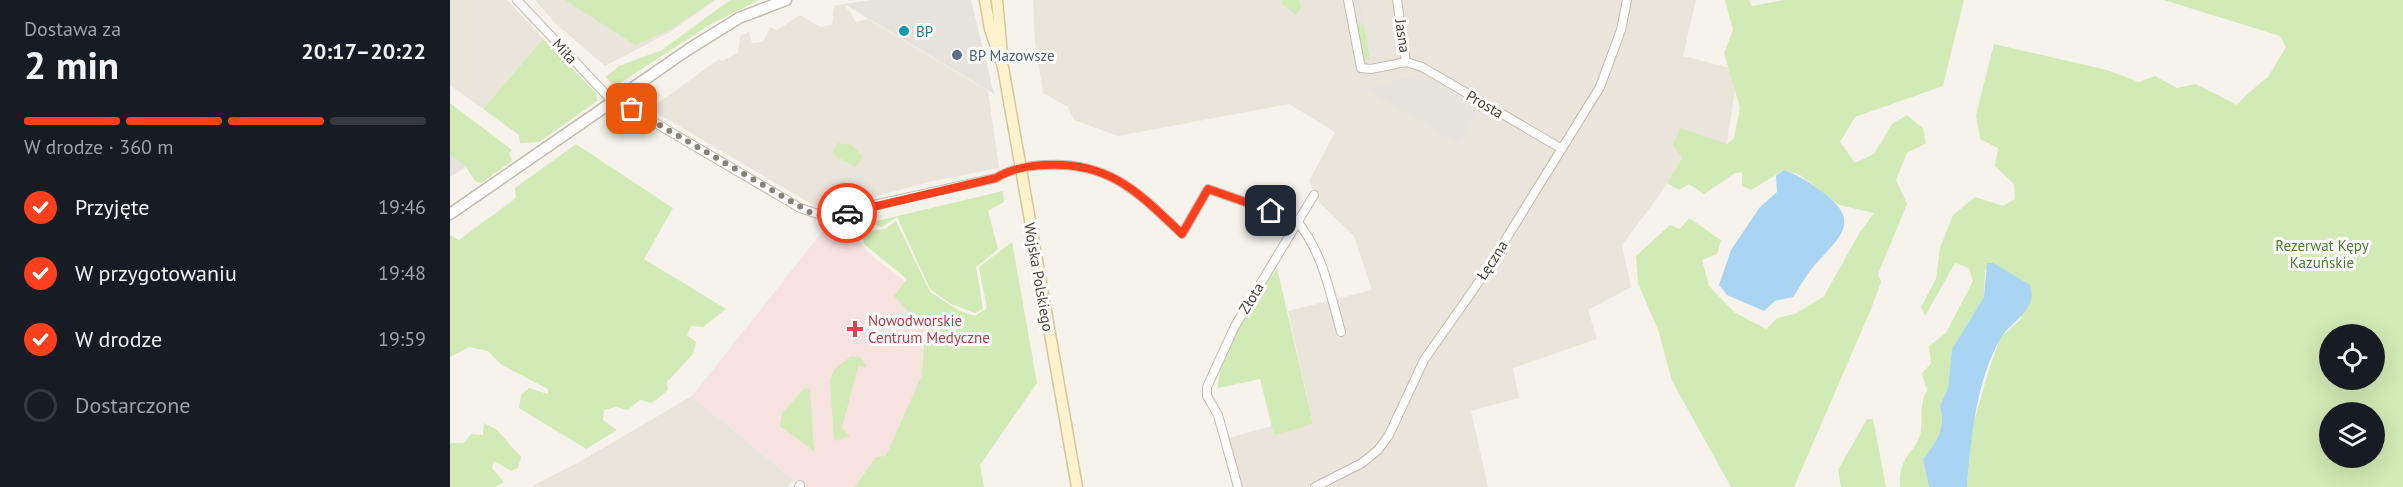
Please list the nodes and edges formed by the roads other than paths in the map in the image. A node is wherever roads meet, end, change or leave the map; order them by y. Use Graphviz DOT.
graph roads {
  1 [pos="517,0"];
  2 [pos="786,0"];
  3 [pos="985,0"];
  4 [pos="997,0"];
  5 [pos="1348,0"];
  6 [pos="1397,0"];
  7 [pos="1627,0"];
  8 [pos="1406,62"];
  9 [pos="1003,67"];
  10 [pos="619,100"];
  11 [pos="1562,149"];
  12 [pos="1020,168"];
  13 [pos="1314,195"];
  14 [pos="1271,211"];
  15 [pos="450,214"];
  16 [pos="1297,221"];
  17 [pos="1341,332"];
  18 [pos="1077,487"];
  19 [pos="1238,487"];
  20 [pos="1315,487"];
  1 -- 10 [label="street, Miła"];
  2 -- 10 [label="street"];
  3 -- 9 [label="main road, Wojska Polskiego"];
  4 -- 9 [label="main road, Wojska Polskiego"];
  5 -- 8 [label="street, Jasna"];
  6 -- 8 [label="street, Jasna"];
  7 -- 11 [label="street, Łęczna"];
  8 -- 11 [label="street, Prosta"];
  9 -- 12 [label="main road, Wojska Polskiego"];
  10 -- 12 [label="street, Miła"];
  10 -- 15 [label="street"];
  11 -- 20 [label="street, Łęczna"];
  12 -- 14 [label="street, Miła"];
  12 -- 18 [label="main road, Wojska Polskiego"];
  13 -- 16 [label="street, Złota"];
  16 -- 17 [label="street"];
  16 -- 19 [label="street, Złota"];
}
